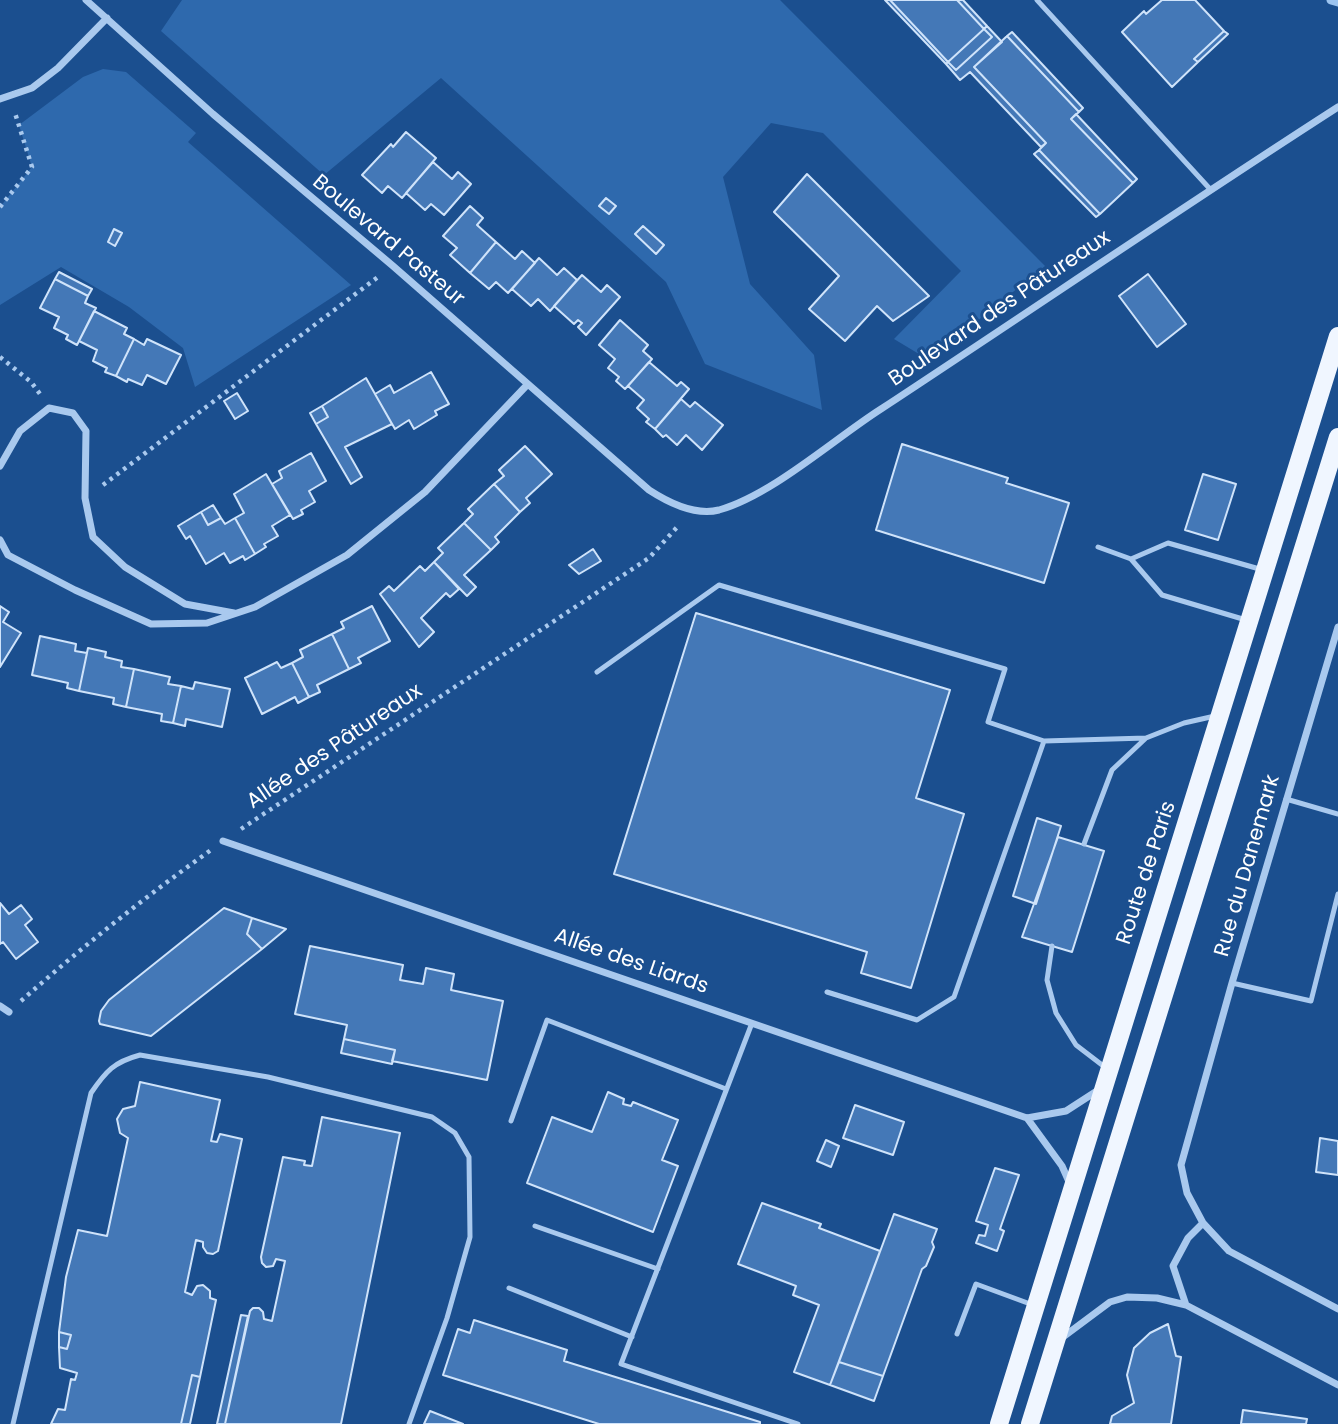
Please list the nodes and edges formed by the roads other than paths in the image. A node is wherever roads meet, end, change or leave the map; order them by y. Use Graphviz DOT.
graph roads {
  1 [pos="86,0"];
  2 [pos="1037,0"];
  3 [pos="107,18"];
  4 [pos="0,99"];
  5 [pos="1338,107"];
  6 [pos="1210,189"];
  7 [pos="1338,336"];
  8 [pos="527,385"];
  9 [pos="1338,437"];
  10 [pos="0,466"];
  11 [pos="672,504"];
  12 [pos="0,540"];
  13 [pos="1098,547"];
  14 [pos="1131,559"];
  15 [pos="1266,571"];
  16 [pos="235,613"];
  17 [pos="1250,622"];
  18 [pos="1338,627"];
  19 [pos="597,672"];
  20 [pos="1221,714"];
  21 [pos="1146,738"];
  22 [pos="1044,741"];
  23 [pos="1286,799"];
  24 [pos="1338,814"];
  25 [pos="223,841"];
  26 [pos="1084,844"];
  27 [pos="1338,894"];
  28 [pos="1052,946"];
  29 [pos="1232,983"];
  30 [pos="827,992"];
  31 [pos="0,1006"];
  32 [pos="9,1012"];
  33 [pos="752,1023"];
  34 [pos="1106,1079"];
  35 [pos="726,1089"];
  36 [pos="1027,1118"];
  37 [pos="511,1121"];
  38 [pos="1073,1189"];
  39 [pos="1203,1223"];
  40 [pos="535,1226"];
  41 [pos="658,1269"];
  42 [pos="509,1288"];
  43 [pos="1186,1305"];
  44 [pos="1036,1306"];
  45 [pos="1338,1309"];
  46 [pos="957,1334"];
  47 [pos="632,1337"];
  48 [pos="1056,1342"];
  49 [pos="1338,1385"];
  50 [pos="13,1424"];
  51 [pos="409,1424"];
  52 [pos="798,1424"];
  53 [pos="999,1424"];
  54 [pos="1030,1424"];
  1 -- 3 [label="street, Boulevard Pasteur"];
  2 -- 6 [label="lane"];
  3 -- 4 [label="street"];
  3 -- 8 [label="street, Boulevard Pasteur"];
  5 -- 6 [label="street, Boulevard des Pâtureaux"];
  6 -- 11 [label="street, Boulevard des Pâtureaux"];
  7 -- 15 [label="main road, Route de Paris"];
  8 -- 11 [label="street, Boulevard Pasteur"];
  8 -- 16 [label="street"];
  9 -- 48 [label="main road"];
  10 -- 16 [label="street"];
  12 -- 16 [label="street"];
  13 -- 14 [label="lane"];
  14 -- 15 [label="lane"];
  14 -- 17 [label="lane"];
  15 -- 17 [label="main road, Route de Paris"];
  17 -- 20 [label="main road, Route de Paris"];
  18 -- 23 [label="street, Rue du Danemark"];
  19 -- 22 [label="lane"];
  20 -- 21 [label="lane"];
  20 -- 34 [label="main road, Route de Paris"];
  21 -- 22 [label="lane"];
  21 -- 26 [label="lane"];
  22 -- 30 [label="lane"];
  23 -- 24 [label="lane"];
  23 -- 29 [label="street, Rue du Danemark"];
  25 -- 33 [label="street, Allée des Liards"];
  27 -- 29 [label="lane"];
  28 -- 34 [label="lane"];
  29 -- 39 [label="street, Rue du Danemark"];
  31 -- 32 [label="street"];
  33 -- 35 [label="lane"];
  33 -- 36 [label="street, Allée des Liards"];
  34 -- 36 [label="street, Allée des Liards"];
  34 -- 38 [label="main road, Route de Paris"];
  35 -- 37 [label="lane"];
  35 -- 41 [label="lane"];
  36 -- 38 [label="street"];
  38 -- 44 [label="main road, Route de Paris"];
  39 -- 43 [label="street"];
  39 -- 45 [label="street, Rue du Danemark"];
  40 -- 41 [label="lane"];
  41 -- 47 [label="lane"];
  42 -- 47 [label="lane"];
  43 -- 48 [label="street"];
  43 -- 49 [label="street"];
  44 -- 46 [label="lane"];
  44 -- 53 [label="main road, Route de Paris"];
  47 -- 52 [label="lane"];
  48 -- 54 [label="main road"];
  50 -- 51 [label="lane"];
}
